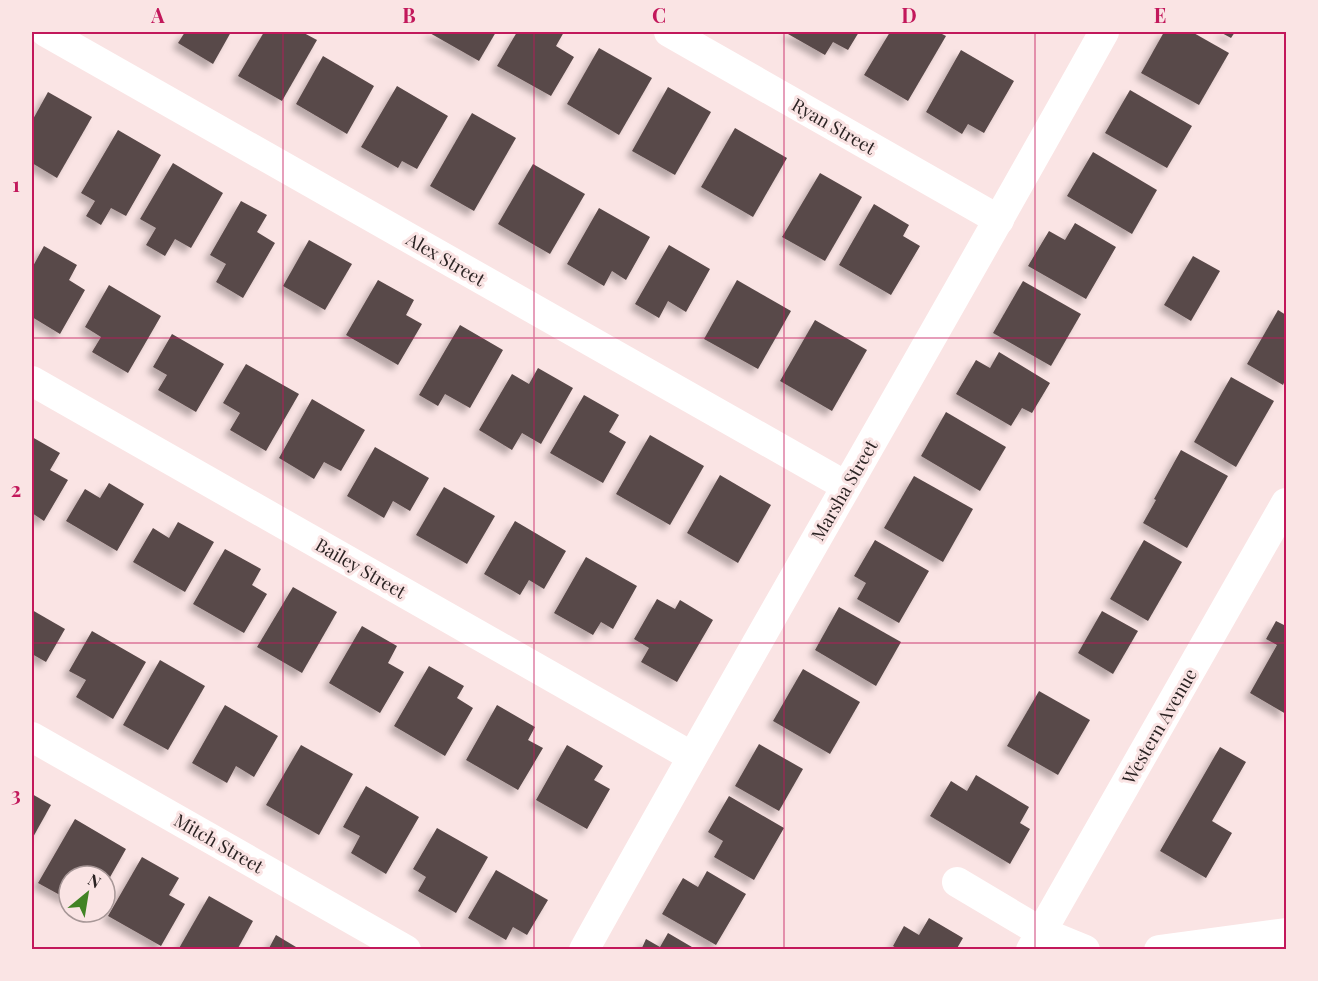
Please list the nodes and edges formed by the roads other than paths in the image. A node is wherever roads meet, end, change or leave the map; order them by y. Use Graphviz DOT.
graph roads {
  1 [pos="46,32"];
  2 [pos="669,32"];
  3 [pos="1104,32"];
  4 [pos="999,220"];
  5 [pos="32,381"];
  6 [pos="846,486"];
  7 [pos="1287,503"];
  8 [pos="32,737"];
  9 [pos="691,756"];
  10 [pos="957,882"];
  11 [pos="1287,933"];
  12 [pos="1036,941"];
  13 [pos="406,950"];
  14 [pos="584,950"];
  15 [pos="1085,950"];
  16 [pos="1159,950"];
  1 -- 6 [label="street, Alex Street"];
  2 -- 4 [label="street, Ryan Street"];
  3 -- 4 [label="street, Marsha Street"];
  4 -- 6 [label="street, Marsha Street"];
  5 -- 9 [label="street, Bailey Street"];
  6 -- 9 [label="street, Marsha Street"];
  7 -- 12 [label="street, Western Avenue"];
  8 -- 13 [label="street, Mitch Street"];
  9 -- 14 [label="street, Marsha Street"];
  10 -- 12 [label="street"];
  11 -- 16 [label="street"];
  12 -- 15 [label="street"];
}
